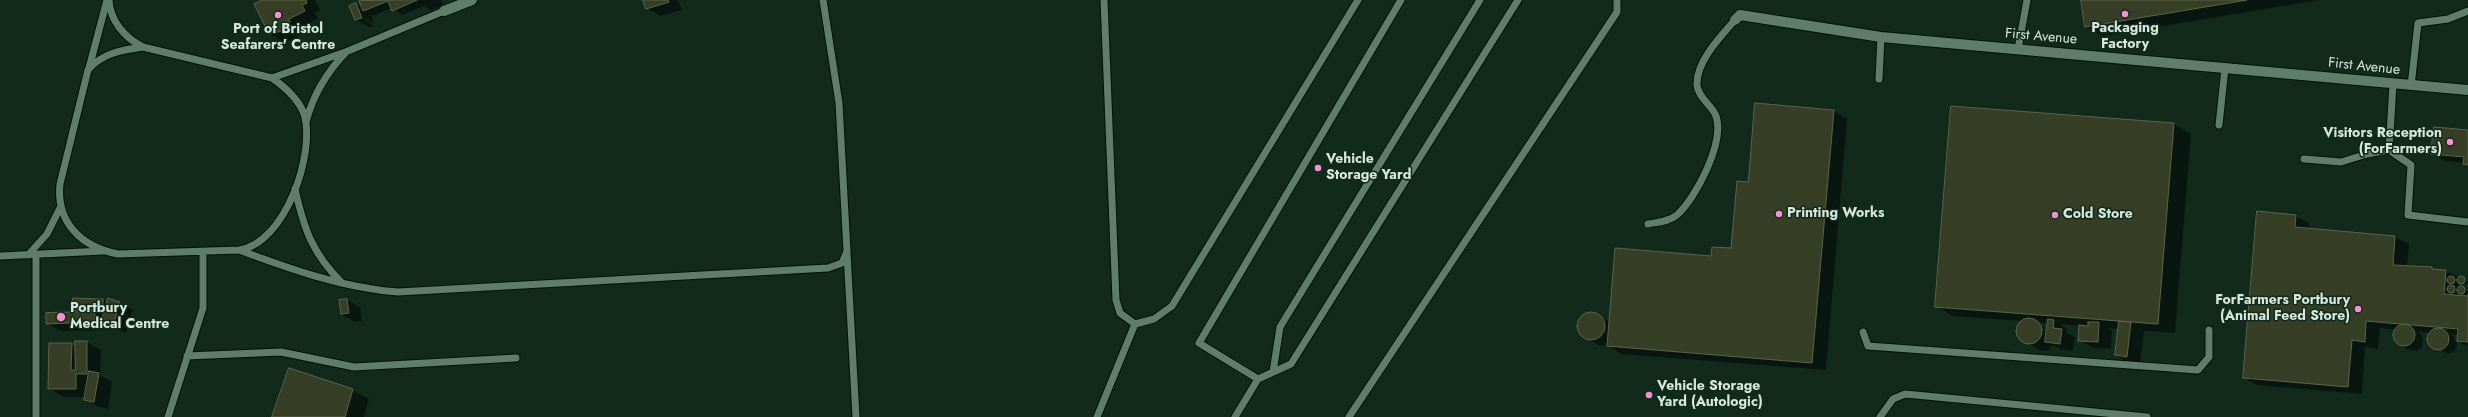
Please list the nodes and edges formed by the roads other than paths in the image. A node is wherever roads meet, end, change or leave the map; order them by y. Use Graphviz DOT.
graph roads {
  1 [pos="108,0"];
  2 [pos="472,0"];
  3 [pos="823,0"];
  4 [pos="1104,0"];
  5 [pos="1358,0"];
  6 [pos="1401,0"];
  7 [pos="1480,0"];
  8 [pos="1518,0"];
  9 [pos="1617,0"];
  10 [pos="2027,0"];
  11 [pos="444,11"];
  12 [pos="2468,11"];
  13 [pos="1735,20"];
  14 [pos="1882,37"];
  15 [pos="144,47"];
  16 [pos="2018,49"];
  17 [pos="348,51"];
  18 [pos="2225,68"];
  19 [pos="88,70"];
  20 [pos="272,78"];
  21 [pos="1879,79"];
  22 [pos="2393,84"];
  23 [pos="2412,86"];
  24 [pos="2468,90"];
  25 [pos="306,124"];
  26 [pos="2219,125"];
  27 [pos="2389,150"];
  28 [pos="2304,159"];
  29 [pos="295,189"];
  30 [pos="60,208"];
  31 [pos="2468,222"];
  32 [pos="1648,224"];
  33 [pos="239,250"];
  34 [pos="103,251"];
  35 [pos="847,251"];
  36 [pos="203,252"];
  37 [pos="36,255"];
  38 [pos="0,256"];
  39 [pos="28,256"];
  40 [pos="342,283"];
  41 [pos="1135,324"];
  42 [pos="2209,330"];
  43 [pos="1863,332"];
  44 [pos="187,356"];
  45 [pos="516,358"];
  46 [pos="1273,372"];
  47 [pos="1258,379"];
  48 [pos="36,417"];
  49 [pos="168,417"];
  50 [pos="856,417"];
  51 [pos="1097,417"];
  52 [pos="1235,417"];
  53 [pos="1349,417"];
  54 [pos="1880,417"];
  55 [pos="2147,417"];
  1 -- 15 [label="lane"];
  1 -- 19 [label="lane"];
  2 -- 11 [label="street"];
  3 -- 35 [label="lane"];
  4 -- 41 [label="lane"];
  5 -- 41 [label="lane"];
  6 -- 47 [label="lane"];
  7 -- 46 [label="lane"];
  8 -- 46 [label="lane"];
  9 -- 53 [label="lane"];
  10 -- 16 [label="lane"];
  11 -- 17 [label="lane"];
  12 -- 23 [label="lane"];
  13 -- 14 [label="street, First Avenue"];
  13 -- 32 [label="lane"];
  14 -- 16 [label="street, First Avenue"];
  14 -- 21 [label="lane"];
  15 -- 19 [label="lane"];
  15 -- 20 [label="lane"];
  16 -- 18 [label="street, First Avenue"];
  17 -- 20 [label="lane"];
  17 -- 25 [label="lane"];
  18 -- 22 [label="street, First Avenue"];
  18 -- 26 [label="lane"];
  19 -- 30 [label="lane"];
  20 -- 25 [label="lane"];
  22 -- 23 [label="street, First Avenue"];
  22 -- 27 [label="lane"];
  23 -- 24 [label="street, First Avenue"];
  25 -- 29 [label="lane"];
  27 -- 28 [label="lane"];
  27 -- 31 [label="lane"];
  29 -- 33 [label="lane"];
  29 -- 40 [label="lane"];
  30 -- 34 [label="lane"];
  30 -- 39 [label="lane"];
  33 -- 36 [label="lane"];
  33 -- 40 [label="lane"];
  34 -- 36 [label="lane"];
  34 -- 37 [label="lane"];
  35 -- 40 [label="lane"];
  35 -- 50 [label="lane"];
  36 -- 44 [label="lane"];
  37 -- 39 [label="lane"];
  37 -- 48 [label="lane"];
  38 -- 39 [label="lane"];
  41 -- 51 [label="lane"];
  42 -- 43 [label="lane"];
  44 -- 45 [label="lane"];
  44 -- 49 [label="lane"];
  46 -- 47 [label="lane"];
  47 -- 52 [label="lane"];
  54 -- 55 [label="lane"];
}
